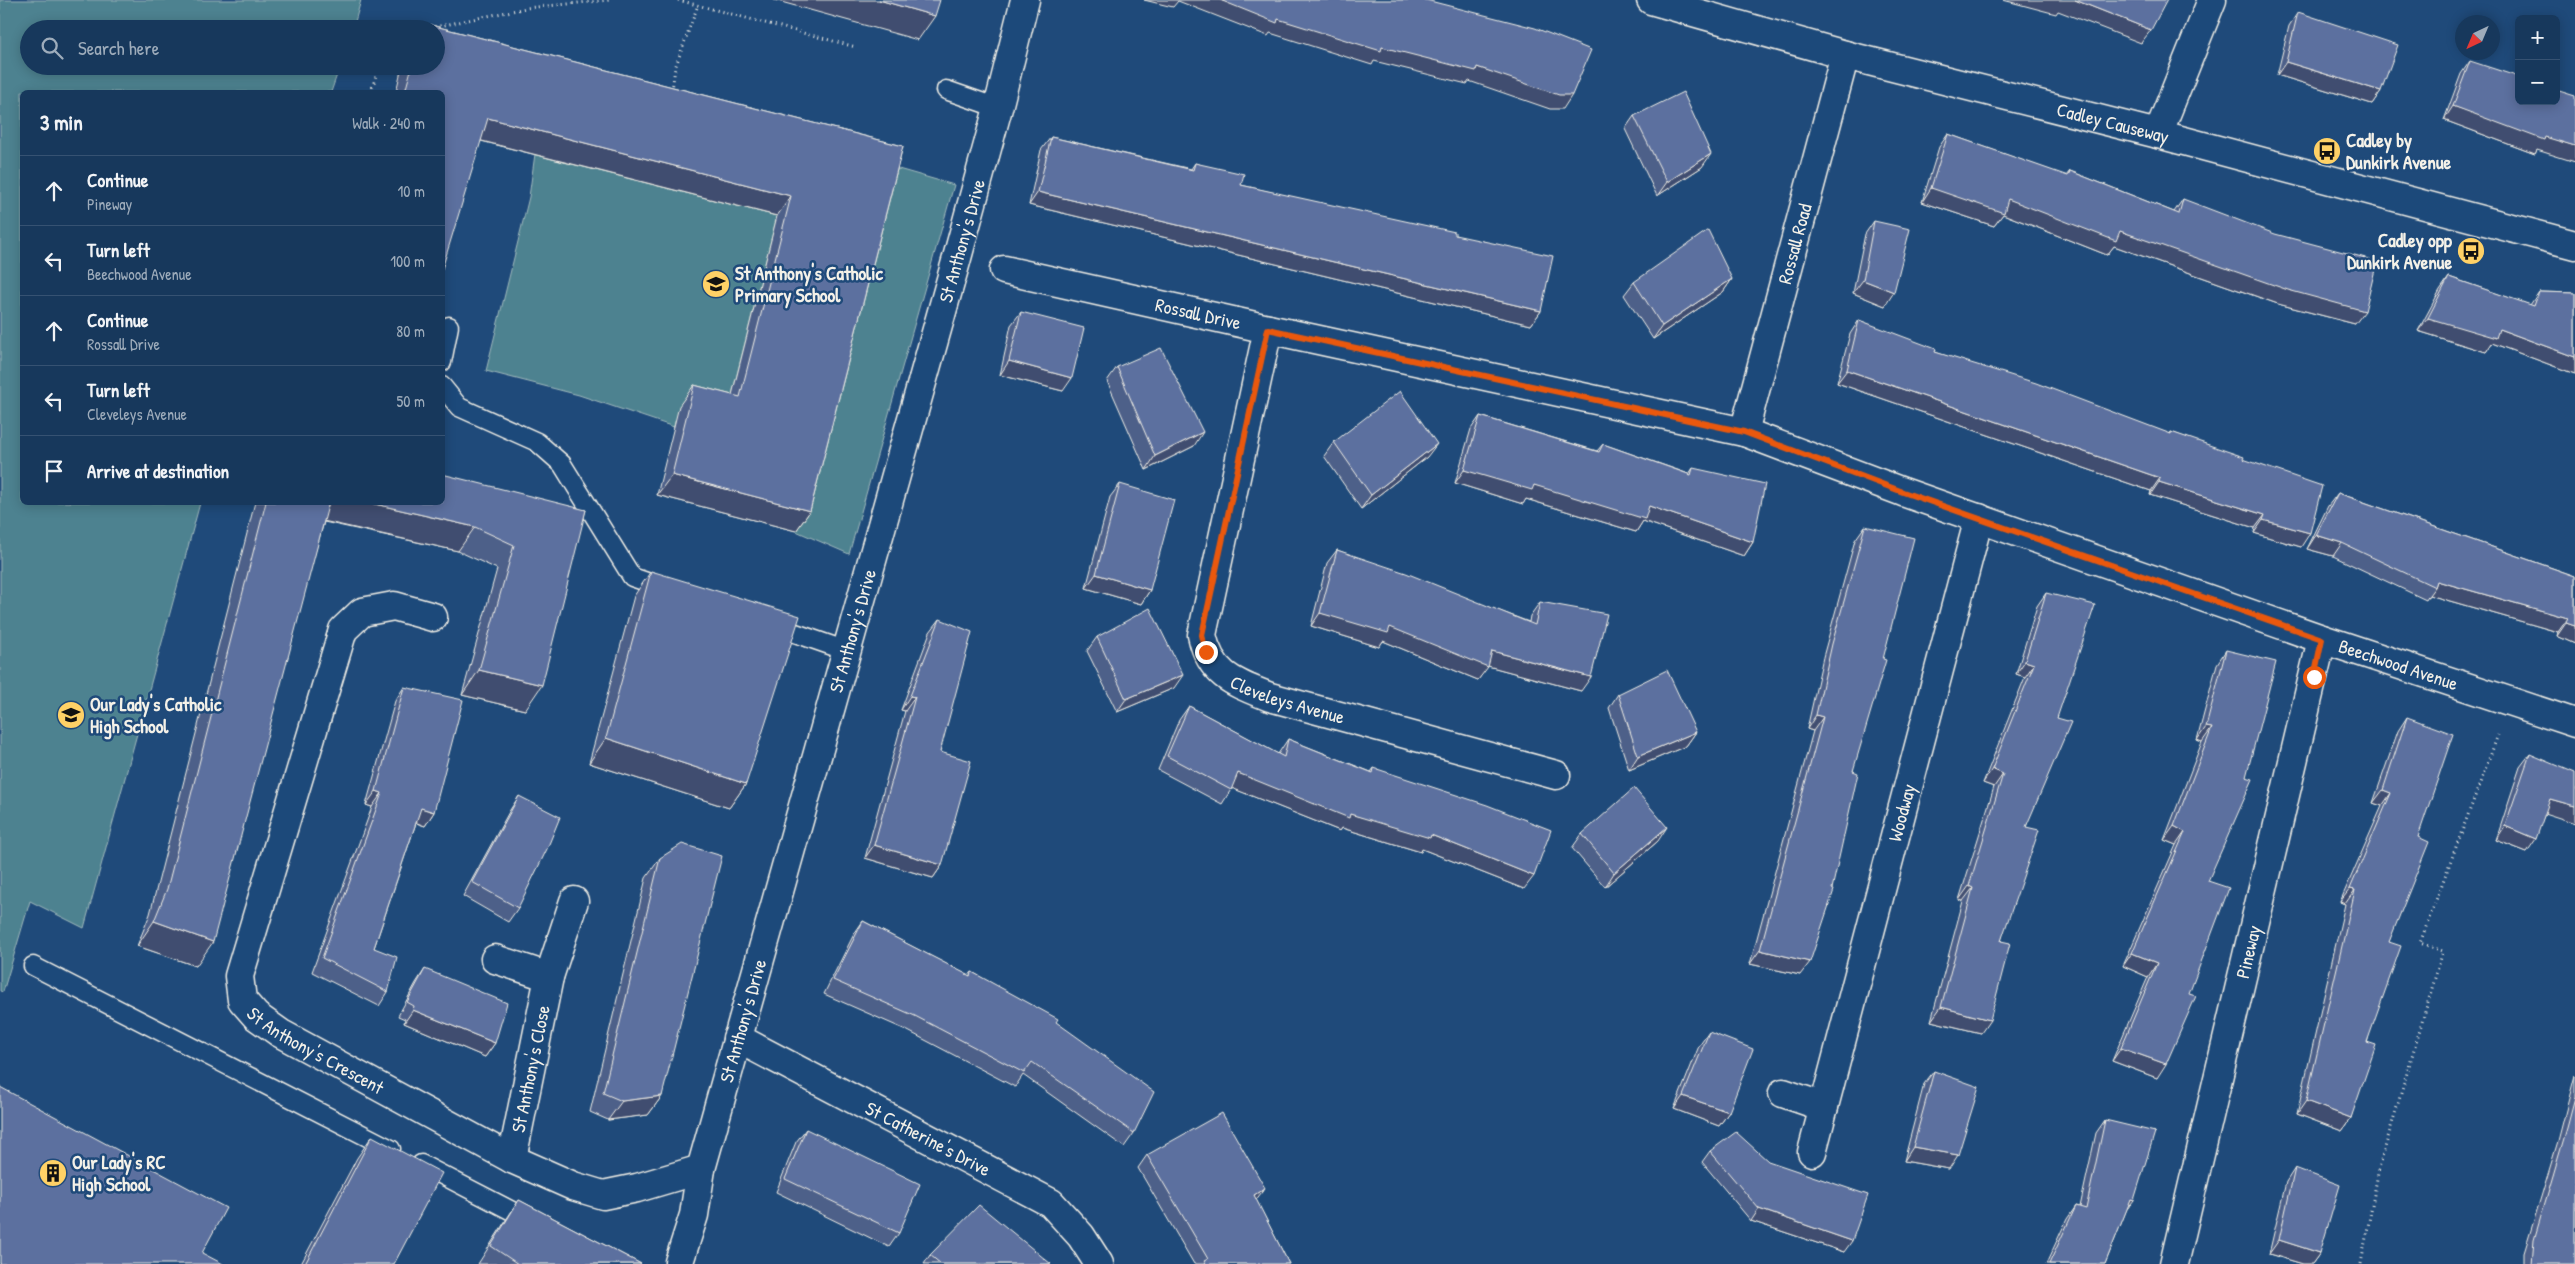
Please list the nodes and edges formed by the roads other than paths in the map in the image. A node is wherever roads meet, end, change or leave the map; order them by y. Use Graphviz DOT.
graph roads {
  1 [pos="1025,0"];
  2 [pos="1651,0"];
  3 [pos="2212,0"];
  4 [pos="1845,55"];
  5 [pos="946,90"];
  6 [pos="998,108"];
  7 [pos="2158,134"];
  8 [pos="2575,245"];
  9 [pos="1004,270"];
  10 [pos="449,326"];
  11 [pos="1268,329"];
  12 [pos="445,347"];
  13 [pos="445,390"];
  14 [pos="1744,432"];
  15 [pos="1978,518"];
  16 [pos="679,593"];
  17 [pos="432,617"];
  18 [pos="754,619"];
  19 [pos="2322,639"];
  20 [pos="847,651"];
  21 [pos="2575,723"];
  22 [pos="1556,775"];
  23 [pos="574,901"];
  24 [pos="494,959"];
  25 [pos="33,966"];
  26 [pos="549,977"];
  27 [pos="737,1038"];
  28 [pos="1783,1093"];
  29 [pos="1824,1107"];
  30 [pos="1812,1152"];
  31 [pos="512,1159"];
  32 [pos="701,1169"];
  33 [pos="545,1228"];
  34 [pos="679,1263"];
  35 [pos="1100,1264"];
  36 [pos="2174,1264"];
  1 -- 6 [label="street, St Anthony's Drive"];
  2 -- 4 [label="street, Cadley Causeway"];
  3 -- 7 [label="street"];
  4 -- 7 [label="street, Cadley Causeway"];
  4 -- 14 [label="street, Rossall Road"];
  5 -- 6 [label="lane"];
  6 -- 20 [label="street, St Anthony's Drive"];
  7 -- 8 [label="street, Cadley Causeway"];
  9 -- 11 [label="street, Rossall Drive"];
  10 -- 12 [label="lane"];
  11 -- 14 [label="street, Rossall Drive"];
  11 -- 22 [label="street, Cleveleys Avenue"];
  13 -- 16 [label="lane"];
  14 -- 15 [label="street, Beechwood Avenue"];
  15 -- 19 [label="street, Beechwood Avenue"];
  15 -- 29 [label="street, Woodway"];
  17 -- 31 [label="street, St Anthony's Crescent"];
  18 -- 20 [label="lane"];
  19 -- 21 [label="street, Beechwood Avenue"];
  19 -- 36 [label="street, Pineway"];
  20 -- 27 [label="street, St Anthony's Drive"];
  23 -- 26 [label="street, St Anthony's Close"];
  24 -- 26 [label="street, St Anthony's Close"];
  25 -- 33 [label="lane"];
  26 -- 31 [label="street, St Anthony's Close"];
  27 -- 32 [label="street, St Anthony's Drive"];
  27 -- 35 [label="street, St Catherine's Drive"];
  28 -- 29 [label="street"];
  29 -- 30 [label="street, Woodway"];
  31 -- 32 [label="street, St Anthony's Crescent"];
  32 -- 34 [label="street, St Anthony's Drive"];
}
